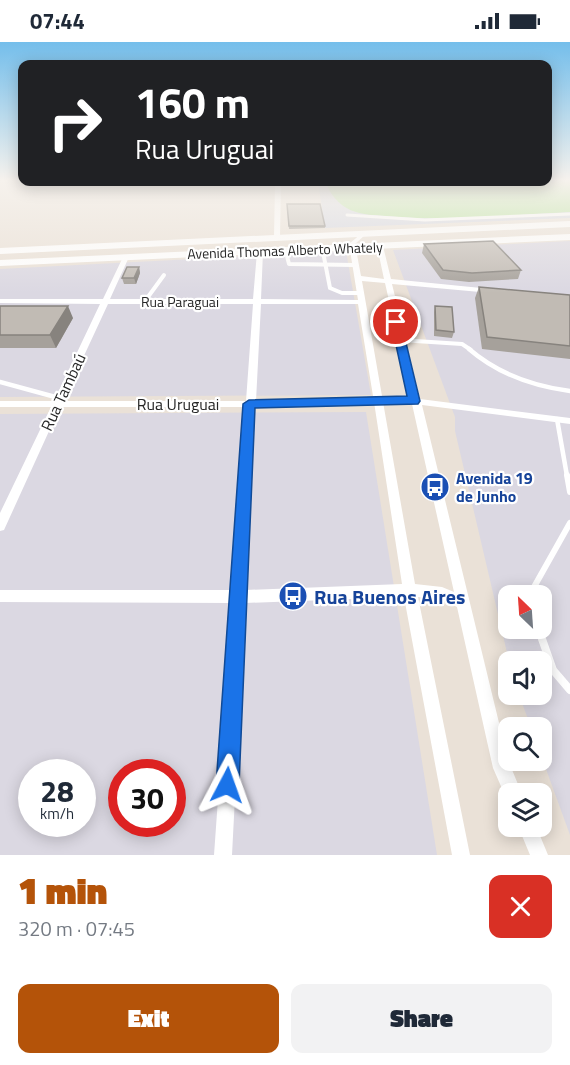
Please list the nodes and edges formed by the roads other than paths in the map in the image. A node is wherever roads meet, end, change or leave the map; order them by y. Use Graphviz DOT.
graph roads {
  1 [pos="277,217"];
  2 [pos="378,217"];
  3 [pos="499,217"];
  4 [pos="570,224"];
  5 [pos="362,235"];
  6 [pos="570,236"];
  7 [pos="277,238"];
  8 [pos="380,246"];
  9 [pos="352,248"];
  10 [pos="322,249"];
  11 [pos="286,250"];
  12 [pos="0,251"];
  13 [pos="260,252"];
  14 [pos="126,257"];
  15 [pos="0,263"];
  16 [pos="325,264"];
  17 [pos="355,265"];
  18 [pos="164,275"];
  19 [pos="357,278"];
  20 [pos="386,280"];
  21 [pos="501,292"];
  22 [pos="359,298"];
  23 [pos="0,301"];
  24 [pos="106,301"];
  25 [pos="145,302"];
  26 [pos="257,302"];
  27 [pos="400,339"];
  28 [pos="0,382"];
  29 [pos="570,391"];
  30 [pos="380,399"];
  31 [pos="58,401"];
  32 [pos="414,401"];
  33 [pos="0,404"];
  34 [pos="249,404"];
  35 [pos="557,419"];
  36 [pos="570,421"];
  37 [pos="570,492"];
  38 [pos="570,523"];
  39 [pos="0,526"];
  40 [pos="535,585"];
  41 [pos="410,591"];
  42 [pos="0,596"];
  43 [pos="239,597"];
  44 [pos="462,602"];
  45 [pos="541,639"];
  46 [pos="570,690"];
  47 [pos="508,783"];
  48 [pos="532,837"];
  49 [pos="223,855"];
  50 [pos="461,855"];
  51 [pos="540,855"];
  1 -- 7 [label="street"];
  2 -- 3 [label="lane"];
  4 -- 5 [label="main road, Avenida Thomas Alberto Whately"];
  5 -- 7 [label="main road, Avenida Thomas Alberto Whately"];
  5 -- 9 [label="street"];
  6 -- 8 [label="main road, Avenida Thomas Alberto Whately"];
  7 -- 12 [label="main road, Avenida Thomas Alberto Whately"];
  8 -- 9 [label="main road, Avenida Thomas Alberto Whately"];
  8 -- 20 [label="street"];
  9 -- 10 [label="main road, Avenida Thomas Alberto Whately"];
  9 -- 17 [label="street"];
  10 -- 11 [label="main road, Avenida Thomas Alberto Whately"];
  10 -- 16 [label="lane"];
  11 -- 13 [label="main road, Avenida Thomas Alberto Whately"];
  11 -- 16 [label="lane"];
  13 -- 14 [label="main road, Avenida Thomas Alberto Whately"];
  13 -- 26 [label="street"];
  14 -- 15 [label="main road, Avenida Thomas Alberto Whately"];
  14 -- 24 [label="street, Rua Tambaú"];
  16 -- 17 [label="lane"];
  16 -- 22 [label="lane"];
  17 -- 19 [label="street"];
  18 -- 25 [label="lane"];
  19 -- 20 [label="street"];
  19 -- 22 [label="street"];
  20 -- 21 [label="street"];
  20 -- 27 [label="street"];
  22 -- 26 [label="street, Rua Paraguai"];
  22 -- 30 [label="street"];
  23 -- 24 [label="street, Rua Paraguai"];
  24 -- 25 [label="street, Rua Paraguai"];
  24 -- 31 [label="street, Rua Tambaú"];
  25 -- 26 [label="street, Rua Paraguai"];
  26 -- 34 [label="street"];
  27 -- 29 [label="lane"];
  27 -- 32 [label="street"];
  28 -- 31 [label="lane"];
  30 -- 32 [label="street, Rua Uruguai"];
  30 -- 34 [label="street, Rua Uruguai"];
  30 -- 41 [label="street"];
  31 -- 33 [label="street, Rua Uruguai"];
  31 -- 34 [label="street, Rua Uruguai"];
  31 -- 39 [label="street, Rua Tambaú"];
  32 -- 35 [label="street, Rua Uruguai"];
  32 -- 44 [label="street"];
  34 -- 43 [label="street"];
  35 -- 36 [label="street, Rua Uruguai"];
  35 -- 37 [label="lane"];
  38 -- 40 [label="lane"];
  41 -- 43 [label="street"];
  41 -- 44 [label="street"];
  41 -- 50 [label="street"];
  42 -- 43 [label="street"];
  43 -- 49 [label="street"];
  44 -- 47 [label="street"];
  45 -- 46 [label="lane"];
  48 -- 51 [label="street"];
}
